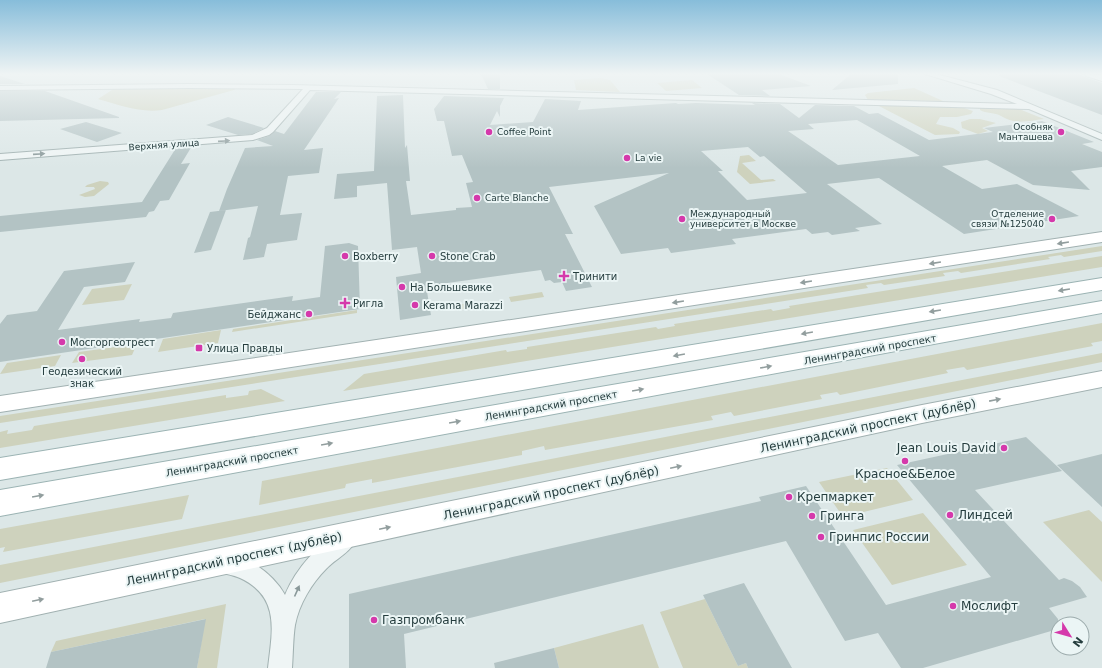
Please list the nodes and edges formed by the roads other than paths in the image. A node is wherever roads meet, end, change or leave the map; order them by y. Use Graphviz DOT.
graph roads {
  1 [pos="292,105"];
  2 [pos="970,105"];
  3 [pos="1026,105"];
  4 [pos="1031,107"];
  5 [pos="1102,137"];
  6 [pos="0,157"];
  7 [pos="1102,237"];
  8 [pos="1102,284"];
  9 [pos="1102,307"];
  10 [pos="1102,379"];
  11 [pos="0,404"];
  12 [pos="0,469"];
  13 [pos="0,503"];
  14 [pos="356,534"];
  15 [pos="214,564"];
  16 [pos="0,608"];
  17 [pos="284,628"];
  18 [pos="280,668"];
  6 -- 1 [label="street, Верхняя улица, one-way"];
  2 -- 4 [label="street"];
  3 -- 4 [label="street"];
  4 -- 5 [label="street"];
  7 -- 11 [label="main road, one-way"];
  8 -- 12 [label="main road, one-way"];
  13 -- 9 [label="main road, Ленинградский проспект, one-way"];
  14 -- 10 [label="main road, Ленинградский проспект (дублёр), one-way"];
  14 -- 15 [label="main road, Ленинградский проспект (дублёр)"];
  17 -- 14 [label="street, one-way"];
  16 -- 15 [label="main road, Ленинградский проспект (дублёр), one-way"];
  15 -- 17 [label="street"];
  17 -- 18 [label="street"];
}
